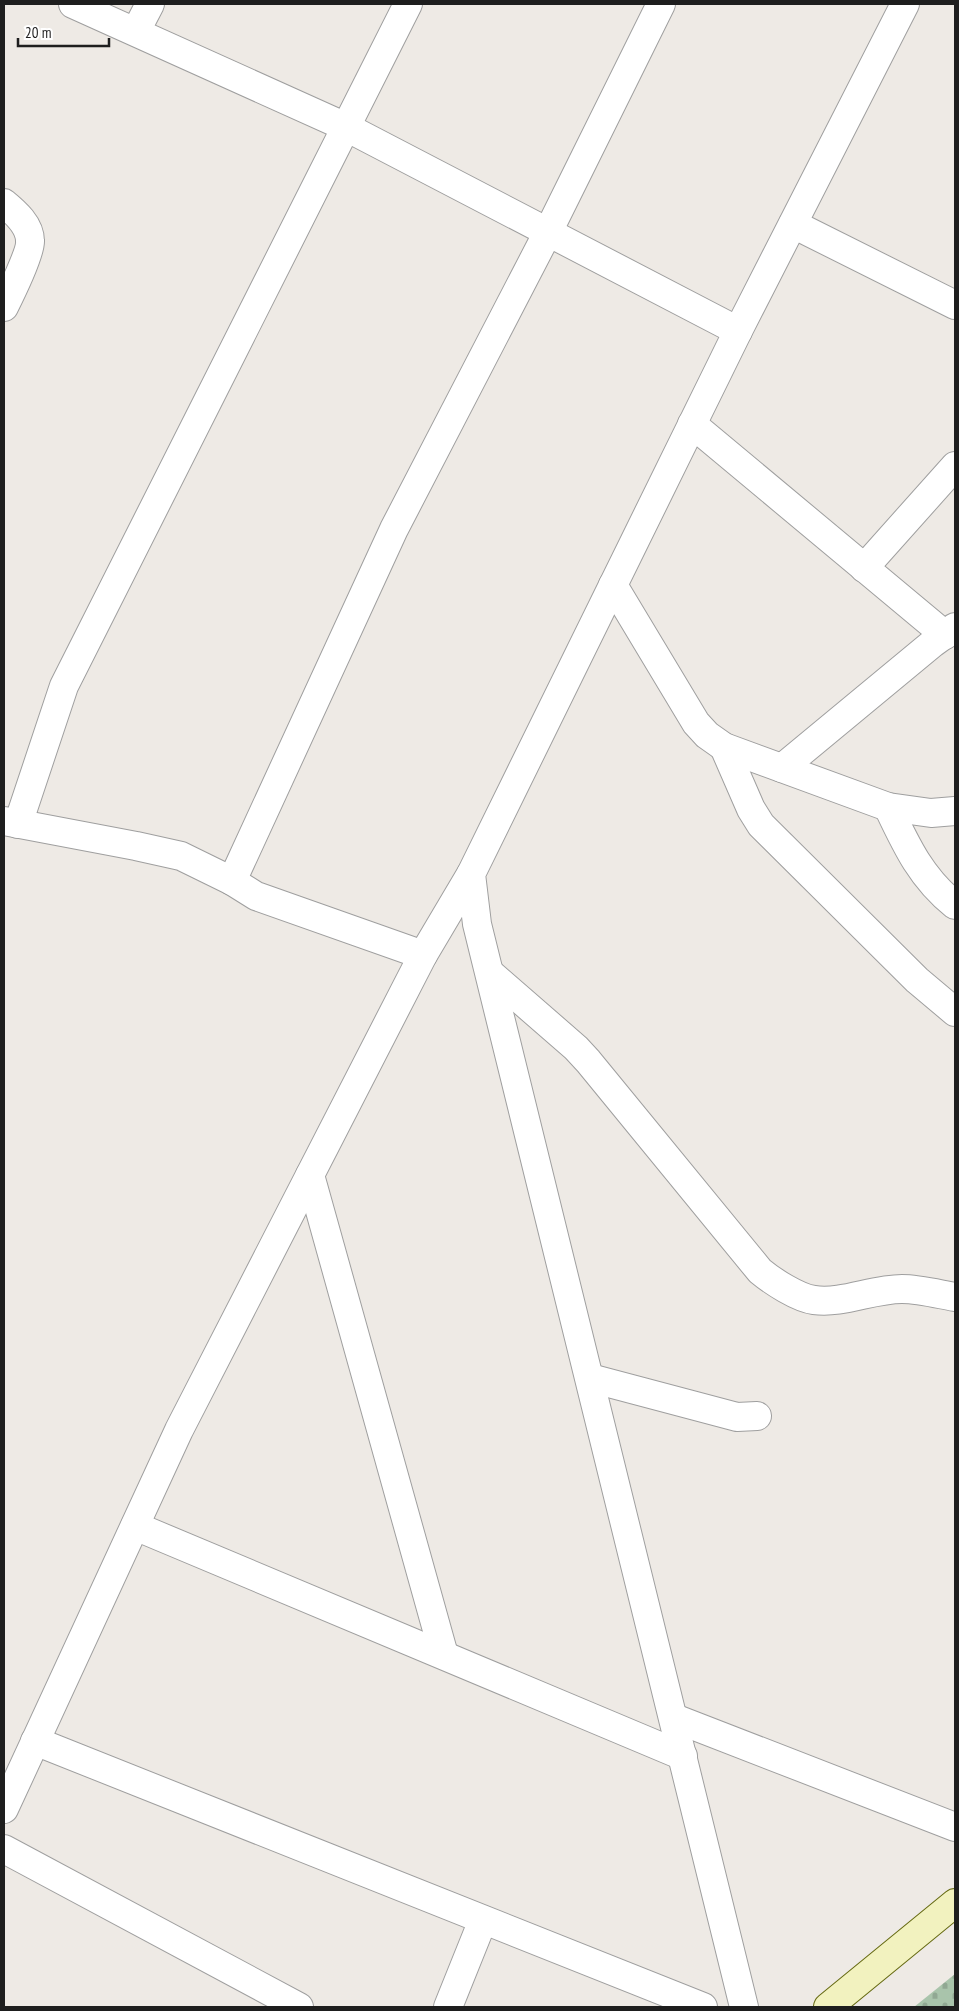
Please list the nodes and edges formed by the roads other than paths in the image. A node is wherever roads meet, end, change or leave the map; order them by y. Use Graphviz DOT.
graph roads {
  1 [pos="72,4"];
  2 [pos="150,4"];
  3 [pos="408,4"];
  4 [pos="661,4"];
  5 [pos="901,5"];
  6 [pos="136,32"];
  7 [pos="346,127"];
  8 [pos="4,203"];
  9 [pos="793,224"];
  10 [pos="548,232"];
  11 [pos="955,305"];
  12 [pos="4,307"];
  13 [pos="738,331"];
  14 [pos="692,424"];
  15 [pos="955,466"];
  16 [pos="864,568"];
  17 [pos="613,585"];
  18 [pos="950,631"];
  19 [pos="724,747"];
  20 [pos="782,768"];
  21 [pos="888,807"];
  22 [pos="955,811"];
  23 [pos="11,822"];
  24 [pos="471,874"];
  25 [pos="232,881"];
  26 [pos="955,905"];
  27 [pos="423,955"];
  28 [pos="491,974"];
  29 [pos="955,1012"];
  30 [pos="310,1176"];
  31 [pos="955,1297"];
  32 [pos="590,1378"];
  33 [pos="757,1416"];
  34 [pos="135,1526"];
  35 [pos="444,1655"];
  36 [pos="674,1718"];
  37 [pos="35,1741"];
  38 [pos="683,1756"];
  39 [pos="4,1809"];
  40 [pos="955,1827"];
  41 [pos="4,1849"];
  42 [pos="955,1903"];
  43 [pos="483,1920"];
  44 [pos="299,2007"];
  45 [pos="448,2007"];
  46 [pos="703,2007"];
  47 [pos="744,2007"];
  48 [pos="828,2007"];
  1 -- 6 [label="street"];
  2 -- 6 [label="street"];
  3 -- 7 [label="street"];
  4 -- 10 [label="street"];
  5 -- 9 [label="street"];
  6 -- 7 [label="street"];
  7 -- 10 [label="street"];
  7 -- 23 [label="street"];
  8 -- 12 [label="street"];
  9 -- 11 [label="street"];
  9 -- 13 [label="street"];
  10 -- 13 [label="street"];
  10 -- 25 [label="street"];
  13 -- 14 [label="street"];
  14 -- 16 [label="street"];
  14 -- 17 [label="street"];
  15 -- 16 [label="street"];
  16 -- 18 [label="street"];
  17 -- 19 [label="street"];
  17 -- 24 [label="street"];
  18 -- 20 [label="street"];
  19 -- 20 [label="street"];
  19 -- 29 [label="street"];
  20 -- 21 [label="street"];
  21 -- 22 [label="street"];
  21 -- 26 [label="street"];
  23 -- 25 [label="street"];
  24 -- 27 [label="street"];
  24 -- 28 [label="street"];
  25 -- 27 [label="street"];
  27 -- 30 [label="street"];
  28 -- 31 [label="street"];
  28 -- 32 [label="street"];
  30 -- 34 [label="street"];
  30 -- 35 [label="street"];
  32 -- 33 [label="street"];
  32 -- 36 [label="street"];
  34 -- 35 [label="street"];
  34 -- 37 [label="street"];
  35 -- 38 [label="street"];
  36 -- 38 [label="street"];
  36 -- 40 [label="street"];
  37 -- 39 [label="street"];
  37 -- 43 [label="street"];
  38 -- 47 [label="street"];
  41 -- 44 [label="street"];
  42 -- 48 [label="main road"];
  43 -- 45 [label="street"];
  43 -- 46 [label="street"];
}
